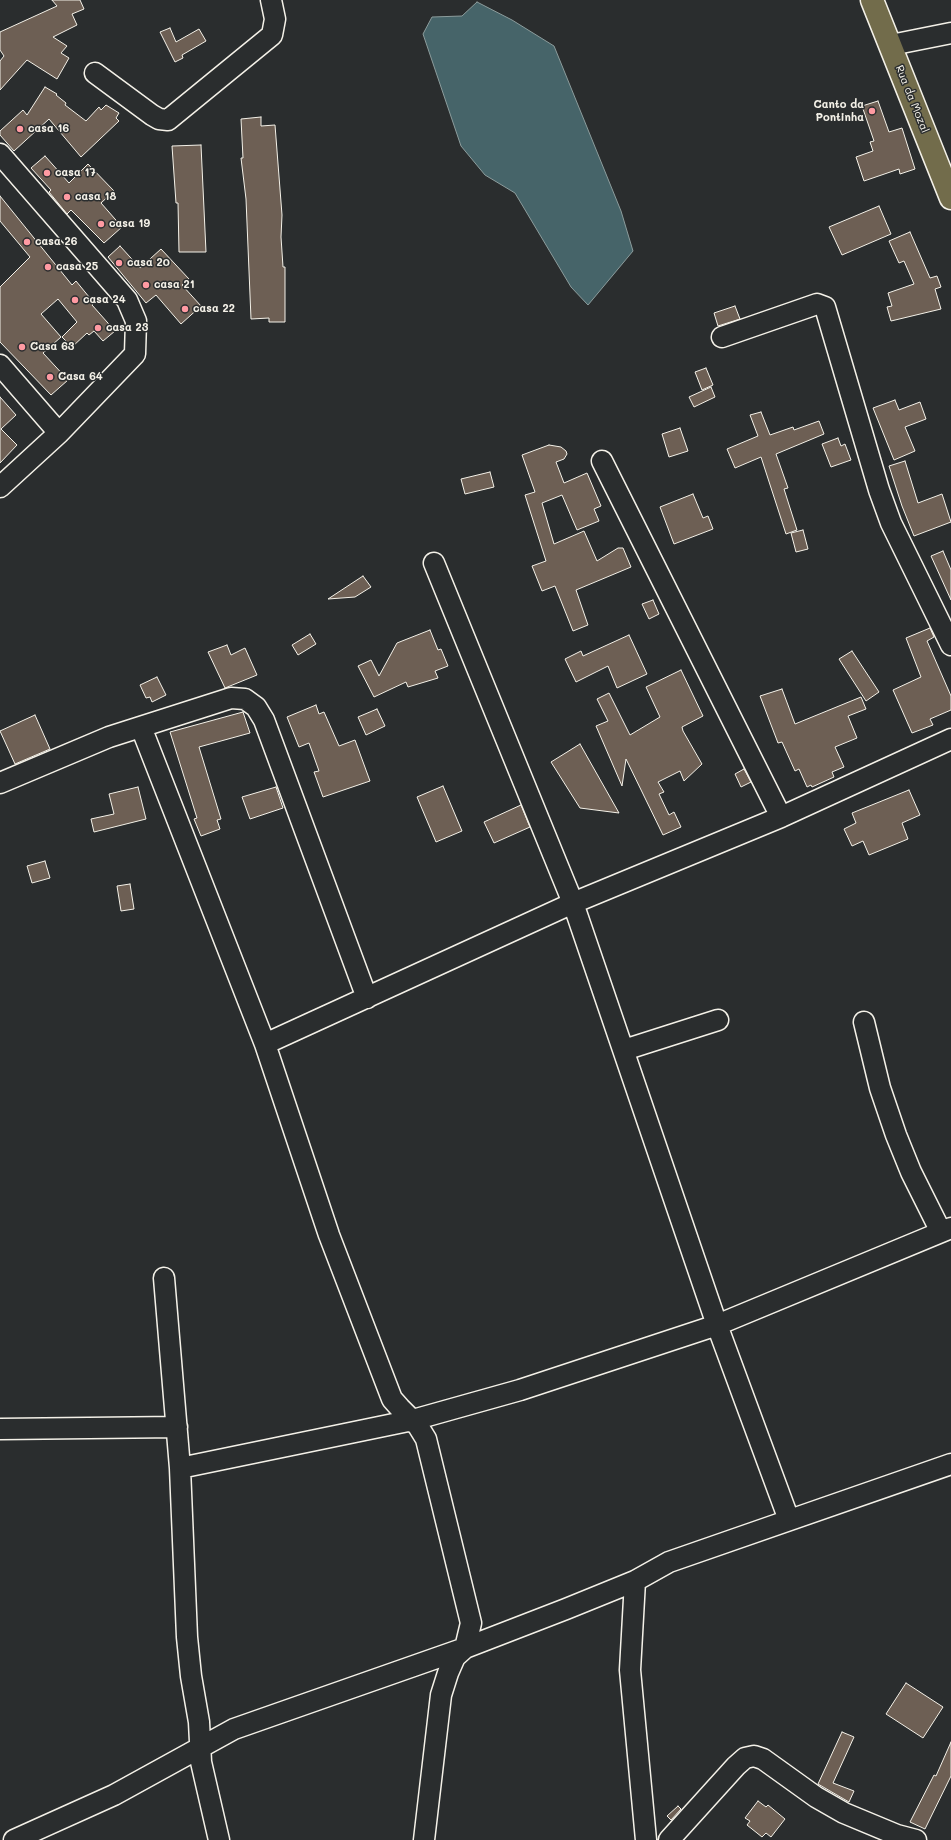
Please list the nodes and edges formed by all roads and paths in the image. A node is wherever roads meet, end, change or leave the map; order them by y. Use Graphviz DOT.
graph roads {
  1 [pos="271,0"];
  2 [pos="872,0"];
  3 [pos="951,33"];
  4 [pos="891,45"];
  5 [pos="95,73"];
  6 [pos="0,154"];
  7 [pos="951,198"];
  8 [pos="722,337"];
  9 [pos="0,365"];
  10 [pos="59,433"];
  11 [pos="602,460"];
  12 [pos="0,487"];
  13 [pos="434,563"];
  14 [pos="951,645"];
  15 [pos="142,726"];
  16 [pos="951,739"];
  17 [pos="0,783"];
  18 [pos="781,817"];
  19 [pos="573,903"];
  20 [pos="367,998"];
  21 [pos="718,1020"];
  22 [pos="864,1022"];
  23 [pos="265,1044"];
  24 [pos="624,1050"];
  25 [pos="946,1230"];
  26 [pos="164,1278"];
  27 [pos="717,1325"];
  28 [pos="413,1420"];
  29 [pos="176,1427"];
  30 [pos="0,1430"];
  31 [pos="951,1464"];
  32 [pos="180,1468"];
  33 [pos="789,1520"];
  34 [pos="635,1580"];
  35 [pos="465,1648"];
  36 [pos="201,1747"];
  37 [pos="14,1840"];
  38 [pos="219,1840"];
  39 [pos="424,1840"];
  40 [pos="646,1840"];
  41 [pos="669,1840"];
  42 [pos="916,1840"];
  1 -- 5 [label="street"];
  2 -- 4 [label="main road, Rua da Mozal"];
  3 -- 4 [label="street"];
  4 -- 7 [label="main road, Rua da Mozal"];
  6 -- 10 [label="street"];
  8 -- 14 [label="street"];
  9 -- 10 [label="street"];
  10 -- 12 [label="street"];
  11 -- 18 [label="street"];
  13 -- 19 [label="street"];
  15 -- 17 [label="street"];
  15 -- 20 [label="street"];
  15 -- 23 [label="street"];
  16 -- 18 [label="street"];
  18 -- 19 [label="street"];
  19 -- 20 [label="street"];
  19 -- 24 [label="street"];
  20 -- 23 [label="street"];
  21 -- 24 [label="street"];
  22 -- 25 [label="street"];
  23 -- 28 [label="street"];
  24 -- 27 [label="street"];
  25 -- 27 [label="street"];
  26 -- 29 [label="street"];
  27 -- 28 [label="street"];
  27 -- 33 [label="street"];
  28 -- 32 [label="street"];
  28 -- 35 [label="street"];
  29 -- 30 [label="street"];
  29 -- 32 [label="street"];
  31 -- 33 [label="street"];
  32 -- 36 [label="street"];
  33 -- 34 [label="street"];
  34 -- 35 [label="street"];
  34 -- 40 [label="street"];
  35 -- 36 [label="street"];
  35 -- 39 [label="street"];
  36 -- 37 [label="street"];
  36 -- 38 [label="street"];
  41 -- 42 [label="street"];
}
